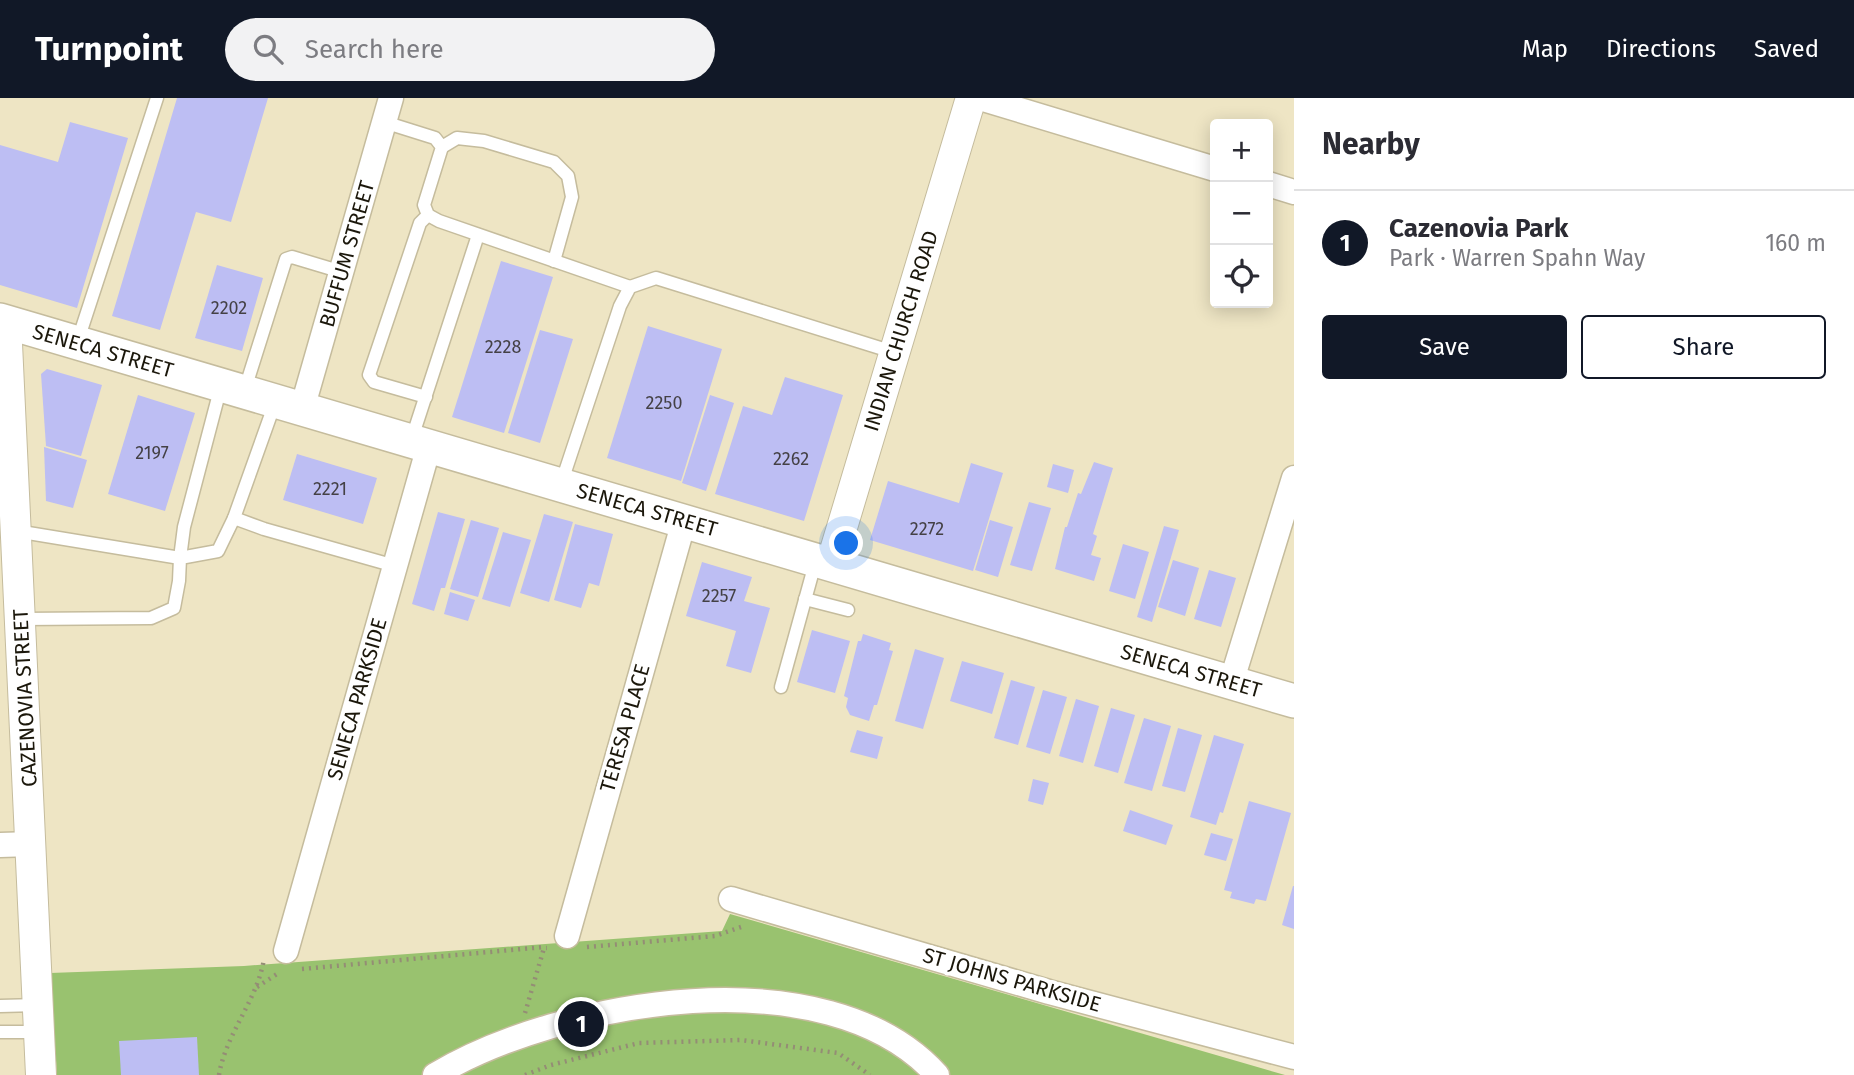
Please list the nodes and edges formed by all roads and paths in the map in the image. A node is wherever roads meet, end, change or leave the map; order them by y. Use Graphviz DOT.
graph roads {
  1 [pos="157,98"];
  2 [pos="391,98"];
  3 [pos="971,98"];
  4 [pos="980,98"];
  5 [pos="384,122"];
  6 [pos="442,147"];
  7 [pos="1210,167"];
  8 [pos="1273,186"];
  9 [pos="1294,192"];
  10 [pos="428,215"];
  11 [pos="478,234"];
  12 [pos="554,261"];
  13 [pos="342,272"];
  14 [pos="630,287"];
  15 [pos="3,321"];
  16 [pos="77,343"];
  17 [pos="894,353"];
  18 [pos="232,389"];
  19 [pos="426,397"];
  20 [pos="289,405"];
  21 [pos="420,444"];
  22 [pos="1294,478"];
  23 [pos="561,485"];
  24 [pos="234,518"];
  25 [pos="684,521"];
  26 [pos="8,531"];
  27 [pos="180,558"];
  28 [pos="824,562"];
  29 [pos="395,566"];
  30 [pos="805,599"];
  31 [pos="848,610"];
  32 [pos="21,619"];
  33 [pos="1231,683"];
  34 [pos="781,687"];
  35 [pos="1294,701"];
  36 [pos="32,844"];
  37 [pos="0,845"];
  38 [pos="731,899"];
  39 [pos="773,911"];
  40 [pos="567,944"];
  41 [pos="544,948"];
  42 [pos="288,964"];
  43 [pos="257,987"];
  44 [pos="0,1006"];
  45 [pos="524,1016"];
  46 [pos="39,1019"];
  47 [pos="0,1032"];
  48 [pos="1294,1057"];
  49 [pos="41,1075"];
  50 [pos="219,1075"];
  51 [pos="435,1075"];
  52 [pos="525,1075"];
  53 [pos="870,1075"];
  54 [pos="937,1075"];
  1 -- 16 [label="lane"];
  2 -- 5 [label="street, BUFFUM STREET"];
  3 -- 17 [label="street, INDIAN CHURCH ROAD"];
  4 -- 7 [label="street"];
  5 -- 6 [label="lane"];
  5 -- 13 [label="street, BUFFUM STREET"];
  6 -- 10 [label="lane"];
  6 -- 12 [label="lane"];
  8 -- 9 [label="street"];
  10 -- 11 [label="lane"];
  10 -- 19 [label="lane"];
  11 -- 12 [label="lane"];
  11 -- 19 [label="lane"];
  12 -- 14 [label="lane"];
  13 -- 18 [label="lane"];
  13 -- 20 [label="street, BUFFUM STREET"];
  14 -- 17 [label="lane"];
  14 -- 23 [label="lane"];
  15 -- 16 [label="main road, SENECA STREET"];
  15 -- 26 [label="street, CAZENOVIA STREET"];
  16 -- 18 [label="main road, SENECA STREET"];
  17 -- 28 [label="street, INDIAN CHURCH ROAD"];
  18 -- 20 [label="main road, SENECA STREET"];
  18 -- 27 [label="lane"];
  19 -- 21 [label="lane"];
  20 -- 21 [label="main road, SENECA STREET"];
  20 -- 24 [label="lane"];
  21 -- 23 [label="main road, SENECA STREET"];
  21 -- 29 [label="street, SENECA PARKSIDE"];
  22 -- 33 [label="street"];
  23 -- 25 [label="main road, SENECA STREET"];
  24 -- 27 [label="lane"];
  24 -- 29 [label="lane"];
  25 -- 28 [label="main road, SENECA STREET"];
  25 -- 40 [label="street, TERESA PLACE"];
  26 -- 27 [label="lane"];
  26 -- 32 [label="street, CAZENOVIA STREET"];
  27 -- 32 [label="lane"];
  28 -- 30 [label="lane"];
  28 -- 33 [label="main road, SENECA STREET"];
  29 -- 42 [label="street, SENECA PARKSIDE"];
  30 -- 31 [label="lane"];
  30 -- 34 [label="lane"];
  32 -- 36 [label="street, CAZENOVIA STREET"];
  33 -- 35 [label="main road, SENECA STREET"];
  36 -- 37 [label="street"];
  36 -- 46 [label="street, CAZENOVIA STREET"];
  38 -- 39 [label="street, ST JOHNS PARKSIDE"];
  39 -- 40 [label="path"];
  39 -- 48 [label="street, ST JOHNS PARKSIDE"];
  40 -- 41 [label="path"];
  41 -- 42 [label="path"];
  41 -- 45 [label="path"];
  42 -- 43 [label="path"];
  42 -- 43 [label="path"];
  43 -- 50 [label="path"];
  44 -- 46 [label="lane"];
  46 -- 47 [label="lane"];
  46 -- 49 [label="street, CAZENOVIA STREET"];
  51 -- 54 [label="street"];
  52 -- 53 [label="path"];
}
